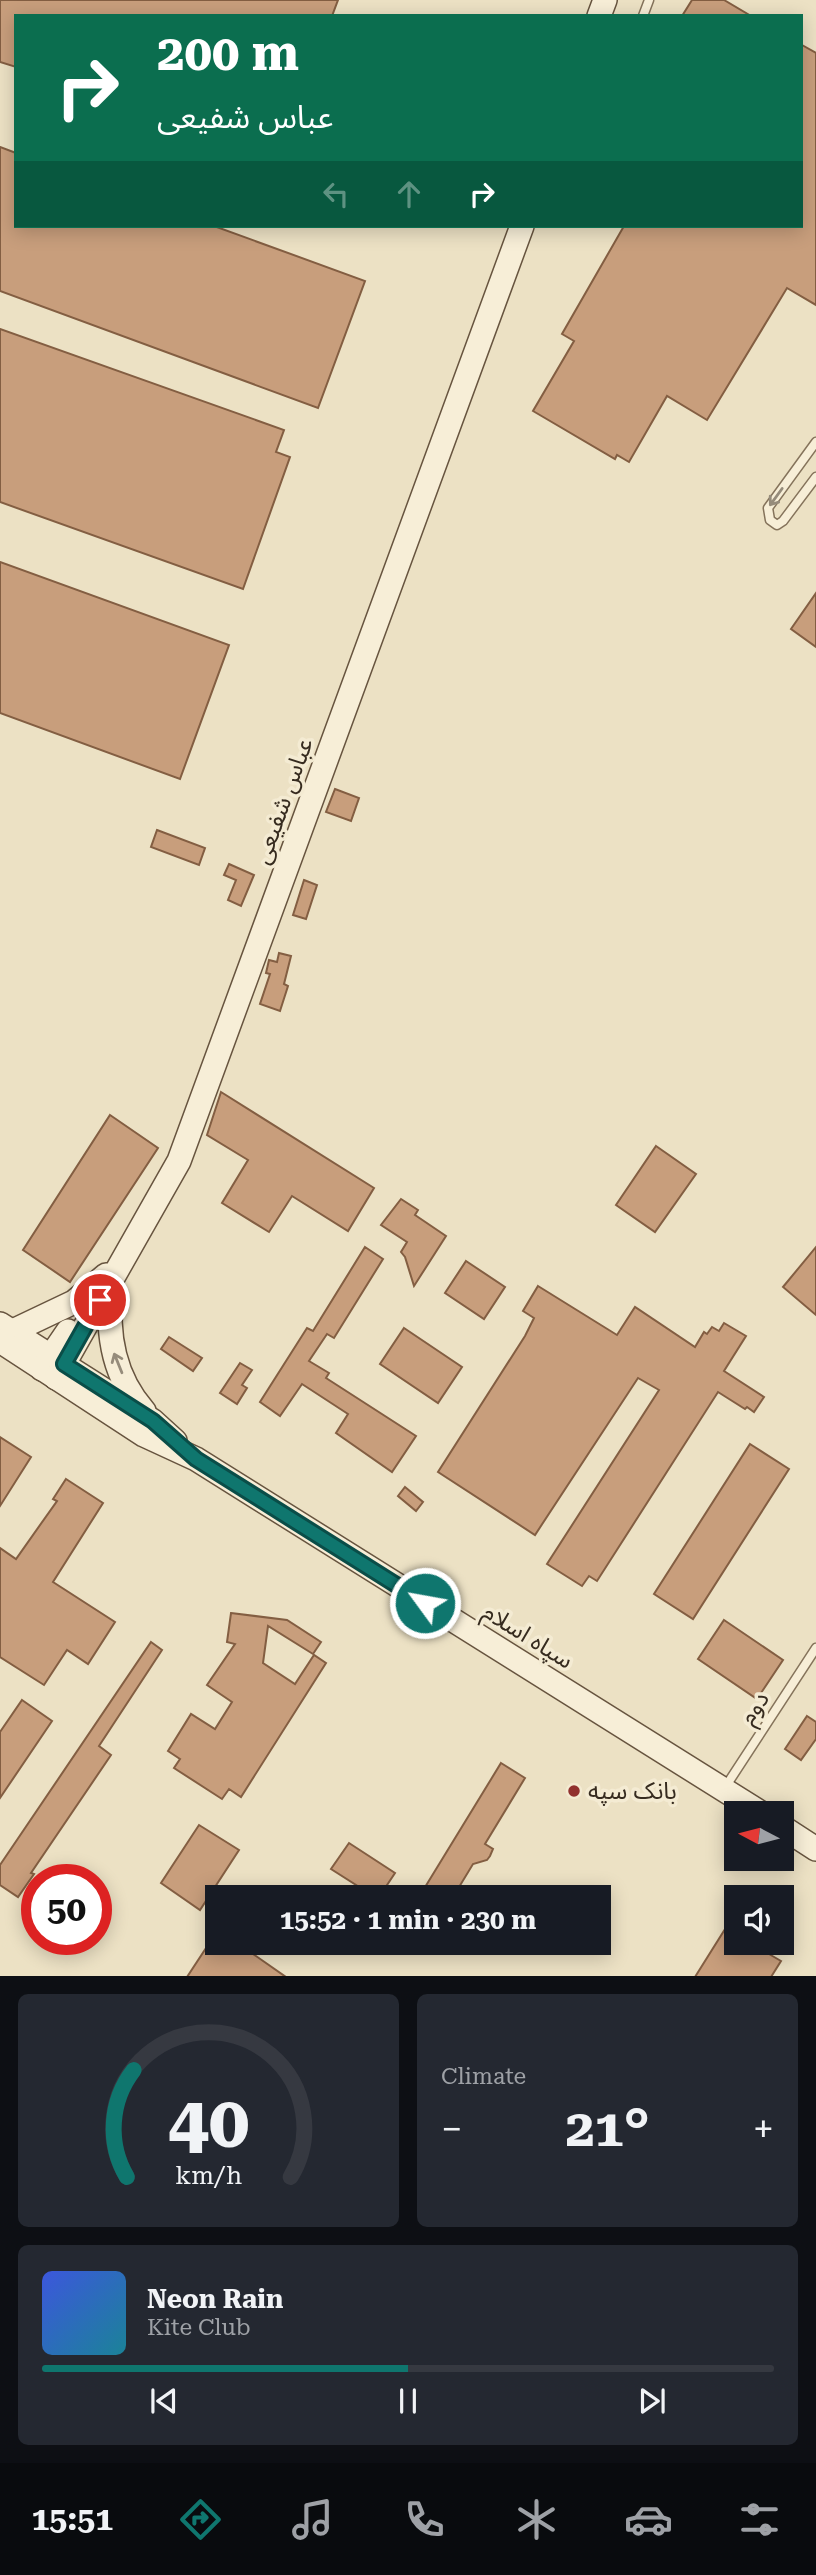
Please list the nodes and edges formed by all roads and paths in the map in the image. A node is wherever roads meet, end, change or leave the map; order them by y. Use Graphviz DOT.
graph roads {
  1 [pos="508,228"];
  2 [pos="521,228"];
  3 [pos="816,442"];
  4 [pos="816,477"];
  5 [pos="109,1277"];
  6 [pos="4,1332"];
  7 [pos="53,1367"];
  8 [pos="153,1421"];
  9 [pos="196,1459"];
  10 [pos="816,1648"];
  11 [pos="724,1789"];
  12 [pos="742,1801"];
  13 [pos="794,1835"];
  14 [pos="816,1849"];
  1 -- 5 [label="main road, عباس شفیعی"];
  2 -- 5 [label="main road, عباس شفیعی"];
  3 -- 4 [label="lane, one-way"];
  5 -- 6 [label="main road"];
  5 -- 7 [label="main road, عباس شفیعی"];
  8 -- 5 [label="main road, one-way"];
  6 -- 7 [label="main road, سپاه اسلام"];
  7 -- 8 [label="main road, سپاه اسلام"];
  7 -- 9 [label="main road, سپاه اسلام"];
  8 -- 9 [label="main road, سپاه اسلام"];
  9 -- 11 [label="main road, سپاه اسلام"];
  10 -- 11 [label="lane, دوم"];
  11 -- 12 [label="main road, سپاه اسلام"];
  13 -- 14 [label="main road"];
}
